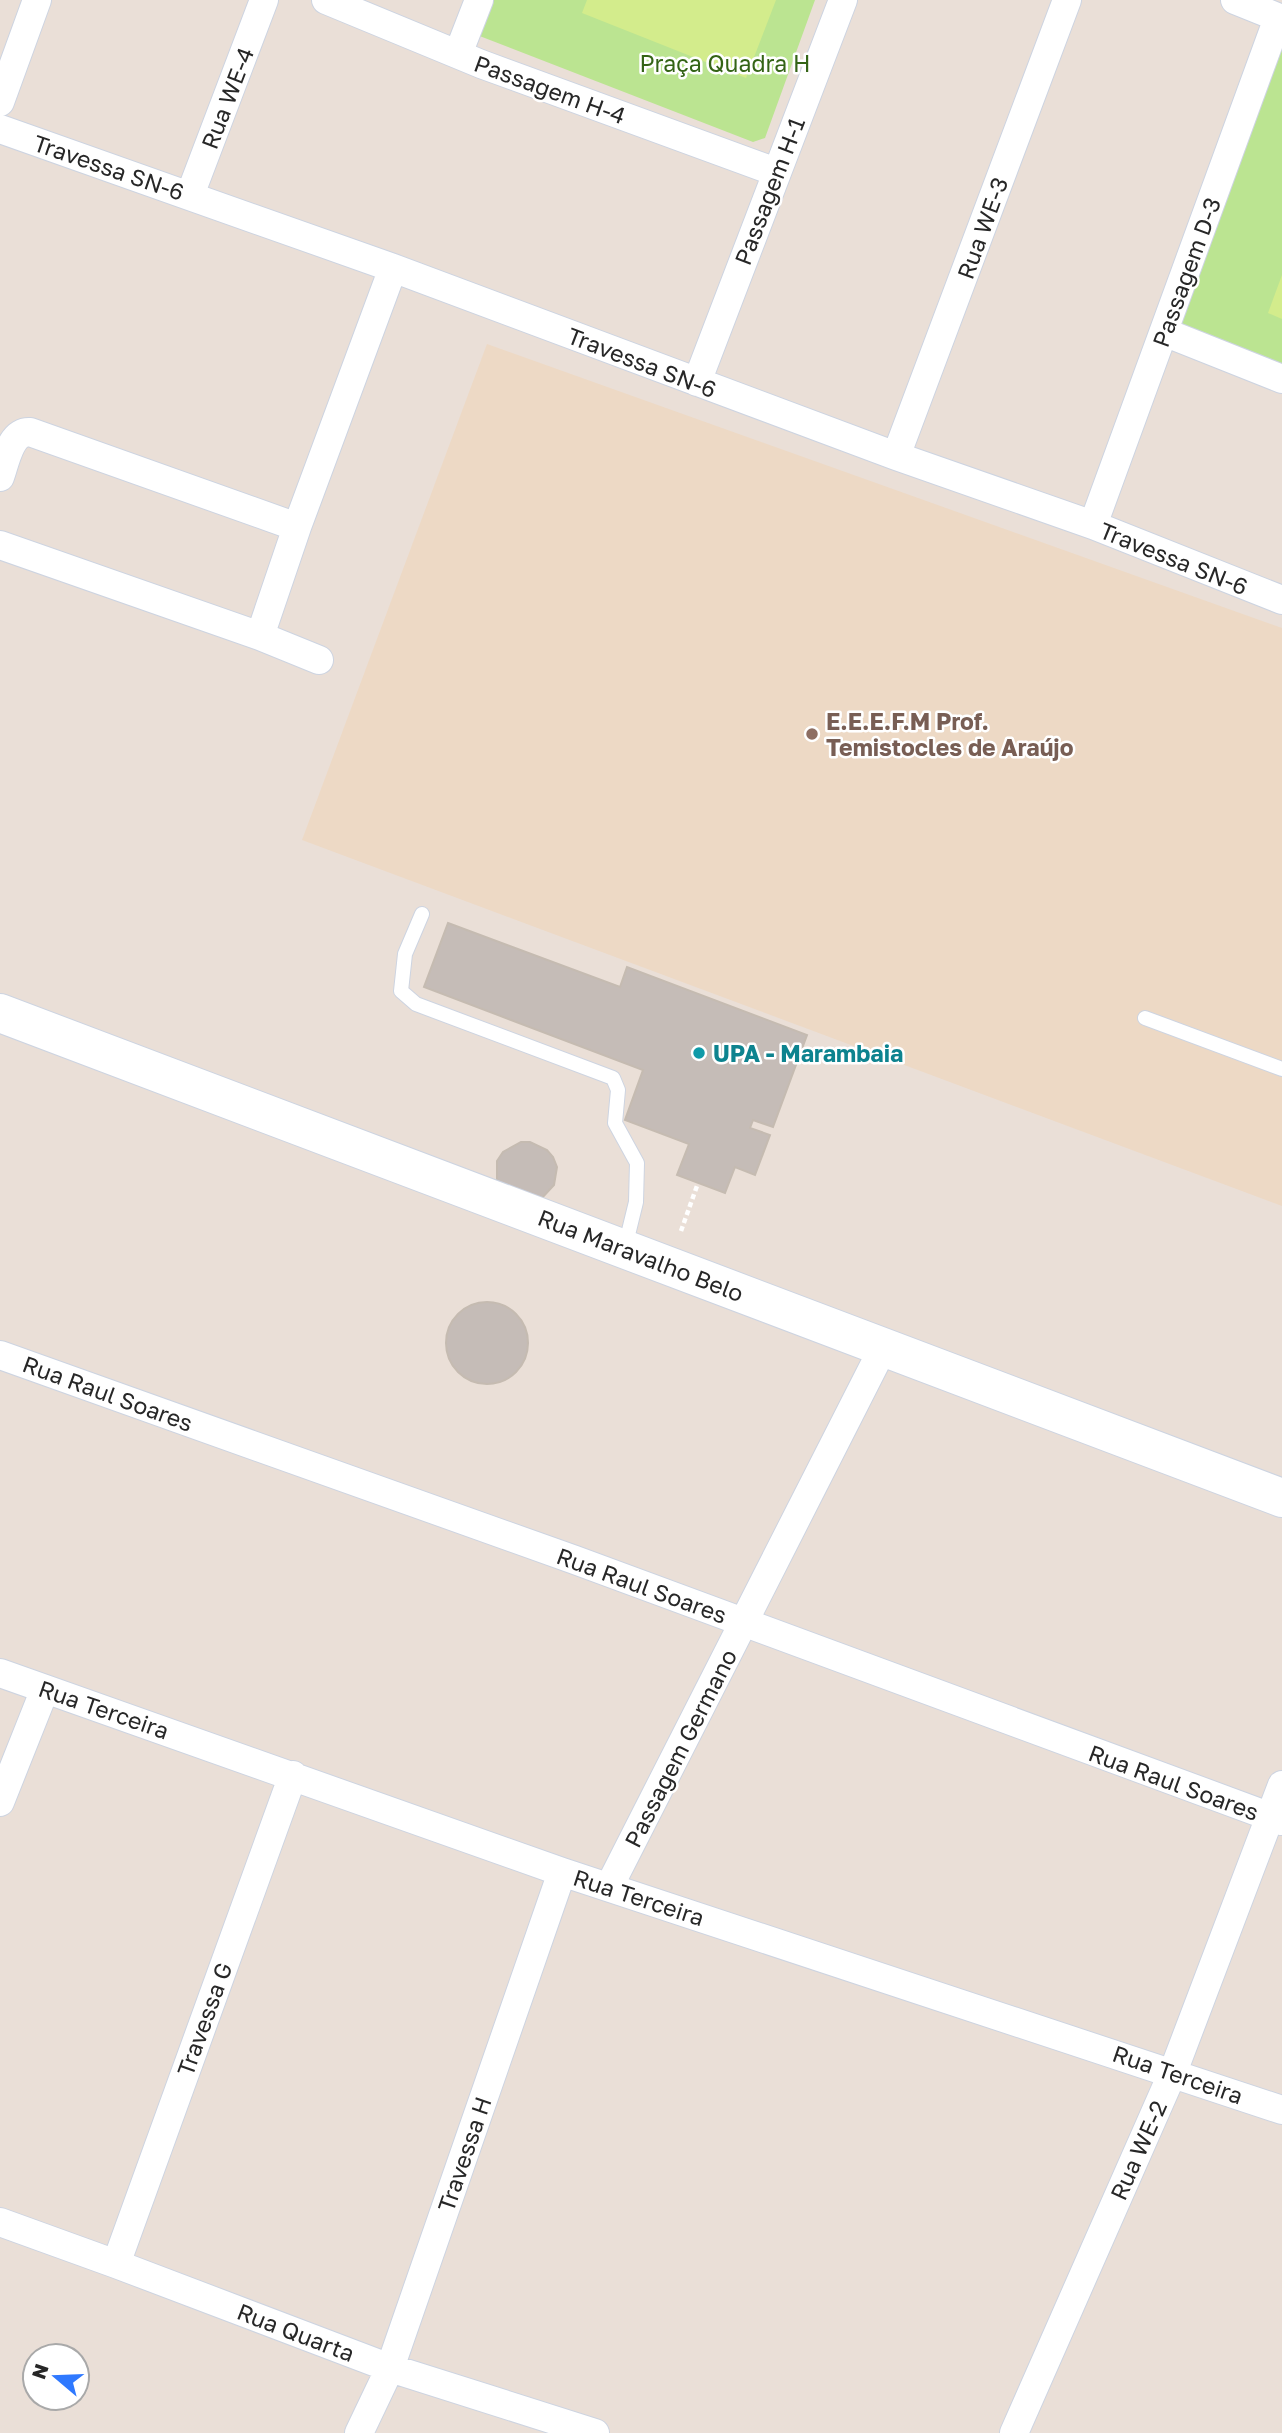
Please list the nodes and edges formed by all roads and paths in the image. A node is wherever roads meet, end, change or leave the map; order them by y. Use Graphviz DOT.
graph roads {
  1 [pos="37,0"];
  2 [pos="264,0"];
  3 [pos="326,0"];
  4 [pos="479,0"];
  5 [pos="843,0"];
  6 [pos="1067,0"];
  7 [pos="1235,0"];
  8 [pos="1280,19"];
  9 [pos="458,54"];
  10 [pos="0,102"];
  11 [pos="0,129"];
  12 [pos="776,172"];
  13 [pos="190,195"];
  14 [pos="393,268"];
  15 [pos="1164,332"];
  16 [pos="1282,379"];
  17 [pos="697,382"];
  18 [pos="896,456"];
  19 [pos="0,477"];
  20 [pos="1093,525"];
  21 [pos="297,527"];
  22 [pos="0,545"];
  23 [pos="1282,600"];
  24 [pos="260,636"];
  25 [pos="319,660"];
  26 [pos="422,914"];
  27 [pos="0,1013"];
  28 [pos="1145,1018"];
  29 [pos="1282,1069"];
  30 [pos="698,1183"];
  31 [pos="625,1248"];
  32 [pos="670,1265"];
  33 [pos="884,1346"];
  34 [pos="0,1355"];
  35 [pos="1282,1498"];
  36 [pos="744,1623"];
  37 [pos="0,1673"];
  38 [pos="46,1689"];
  39 [pos="293,1775"];
  40 [pos="1282,1785"];
  41 [pos="0,1802"];
  42 [pos="1276,1819"];
  43 [pos="562,1872"];
  44 [pos="609,1887"];
  45 [pos="1173,2072"];
  46 [pos="1282,2110"];
  47 [pos="0,2222"];
  48 [pos="116,2264"];
  49 [pos="390,2368"];
  50 [pos="359,2433"];
  51 [pos="595,2433"];
  52 [pos="1014,2433"];
  1 -- 10 [label="street"];
  2 -- 13 [label="street, Rua WE-4"];
  3 -- 9 [label="street, Passagem H-4"];
  4 -- 9 [label="street"];
  5 -- 12 [label="street, Passagem H-1"];
  6 -- 18 [label="street, Rua WE-3"];
  7 -- 8 [label="street"];
  8 -- 15 [label="street, Passagem D-3"];
  9 -- 12 [label="street, Passagem H-4"];
  11 -- 13 [label="street, Travessa SN-6"];
  12 -- 17 [label="street, Passagem H-1"];
  13 -- 14 [label="street, Travessa SN-6"];
  14 -- 17 [label="street, Travessa SN-6"];
  14 -- 21 [label="street"];
  15 -- 16 [label="street"];
  15 -- 20 [label="street, Passagem D-3"];
  17 -- 18 [label="street, Travessa SN-6"];
  18 -- 20 [label="street, Travessa SN-6"];
  19 -- 21 [label="street"];
  20 -- 23 [label="street, Travessa SN-6"];
  21 -- 24 [label="street"];
  22 -- 24 [label="street"];
  24 -- 25 [label="street"];
  26 -- 31 [label="lane"];
  27 -- 31 [label="street, Rua Maravalho Belo"];
  28 -- 29 [label="lane"];
  30 -- 32 [label="path"];
  31 -- 32 [label="street, Rua Maravalho Belo"];
  32 -- 33 [label="street, Rua Maravalho Belo"];
  33 -- 35 [label="street, Rua Maravalho Belo"];
  33 -- 36 [label="street, Passagem Germano"];
  34 -- 36 [label="street, Rua Raul Soares"];
  36 -- 42 [label="street, Rua Raul Soares"];
  36 -- 44 [label="street, Passagem Germano"];
  37 -- 38 [label="street, Rua Terceira"];
  38 -- 39 [label="street, Rua Terceira"];
  38 -- 41 [label="street"];
  39 -- 43 [label="street, Rua Terceira"];
  39 -- 48 [label="street, Travessa G"];
  40 -- 42 [label="street, Rua WE-2"];
  42 -- 45 [label="street, Rua WE-2"];
  43 -- 44 [label="street, Rua Terceira"];
  43 -- 49 [label="street, Travessa H"];
  44 -- 45 [label="street, Rua Terceira"];
  45 -- 46 [label="street, Rua Terceira"];
  45 -- 52 [label="street, Rua WE-2"];
  47 -- 48 [label="street, Rua Quarta"];
  48 -- 49 [label="street, Rua Quarta"];
  49 -- 50 [label="street, Travessa H"];
  49 -- 51 [label="street, Rua Quarta"];
}
